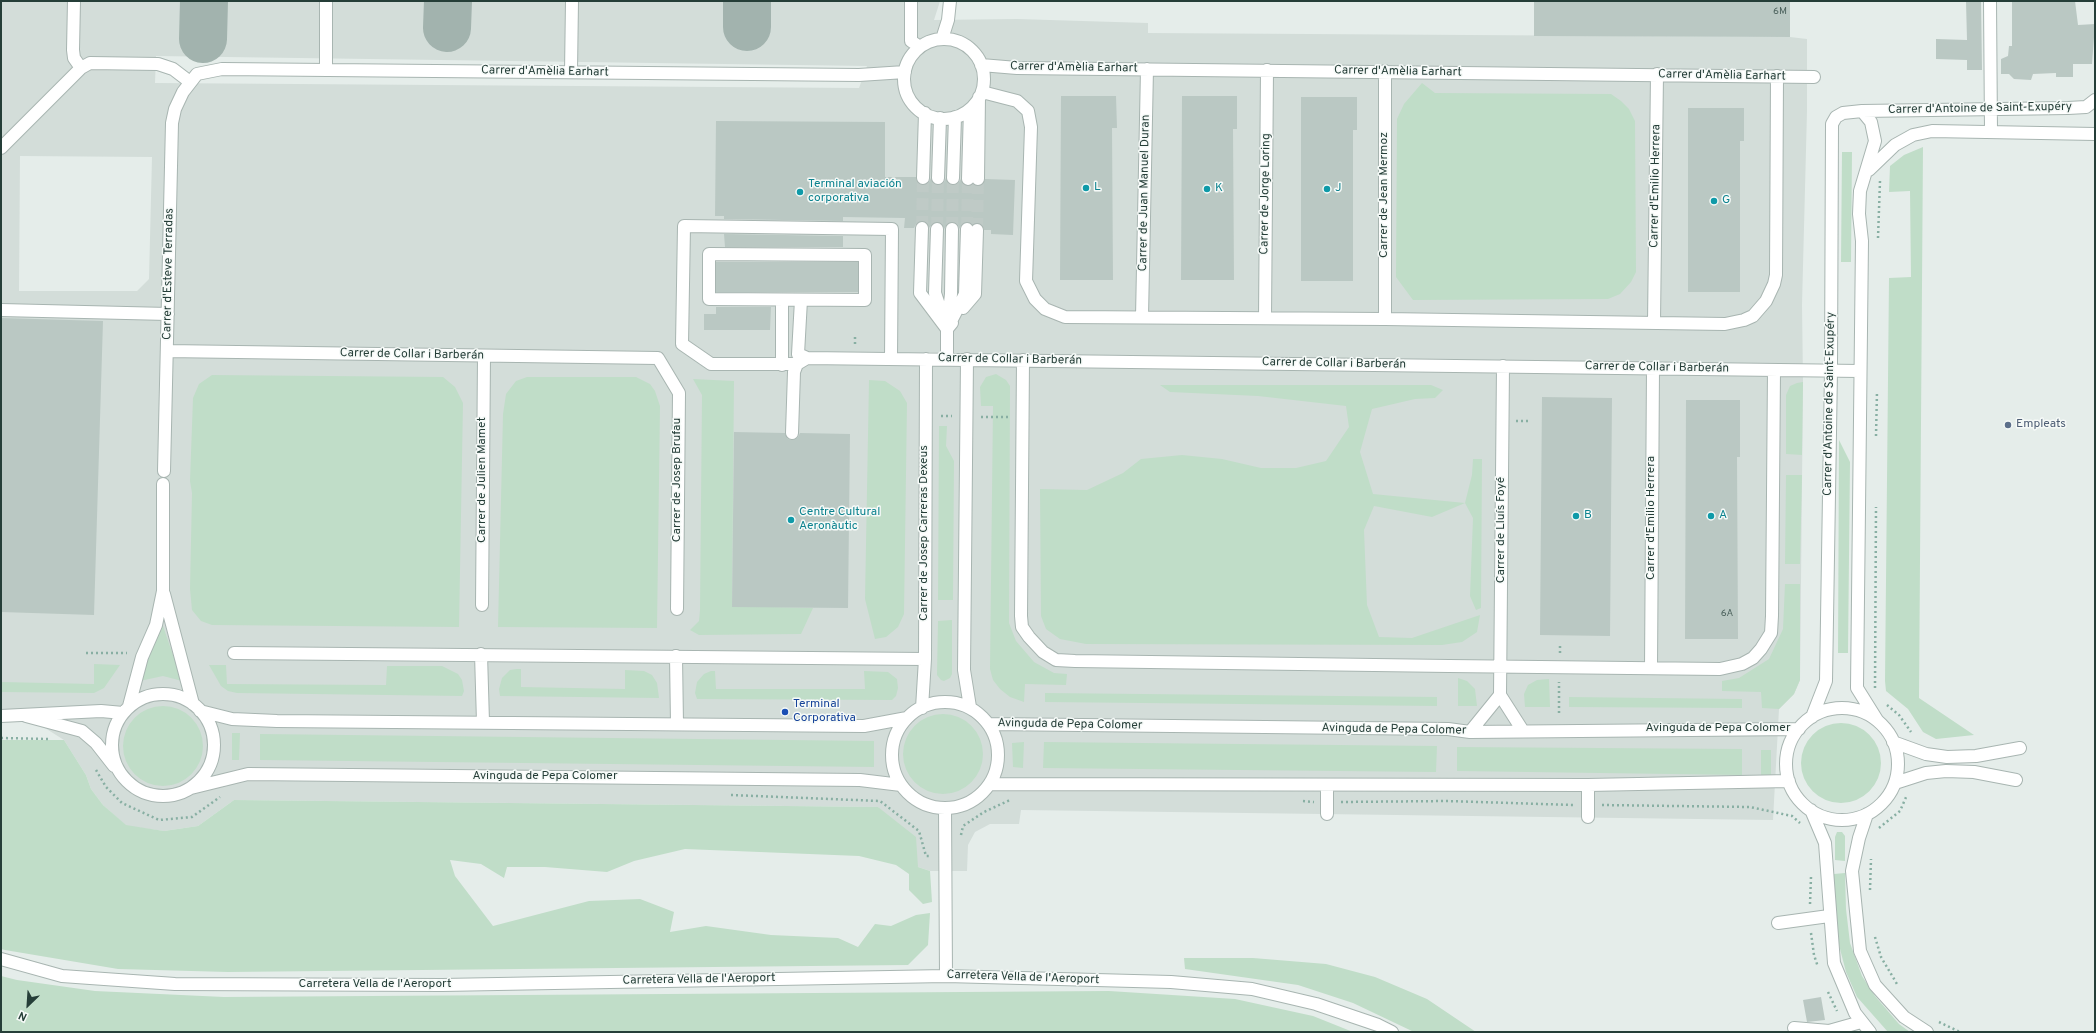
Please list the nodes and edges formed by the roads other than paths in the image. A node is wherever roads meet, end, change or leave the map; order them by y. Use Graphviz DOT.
graph roads {
  1 [pos="74,1"];
  2 [pos="326,1"];
  3 [pos="572,1"];
  4 [pos="911,1"];
  5 [pos="950,1"];
  6 [pos="1990,1"];
  7 [pos="942,39"];
  8 [pos="920,47"];
  9 [pos="982,65"];
  10 [pos="81,68"];
  11 [pos="1147,69"];
  12 [pos="326,70"];
  13 [pos="1267,70"];
  14 [pos="1385,71"];
  15 [pos="571,72"];
  16 [pos="905,72"];
  17 [pos="1657,74"];
  18 [pos="1776,76"];
  19 [pos="1814,77"];
  20 [pos="190,82"];
  21 [pos="981,95"];
  22 [pos="2095,100"];
  23 [pos="970,109"];
  24 [pos="1991,109"];
  25 [pos="1862,111"];
  26 [pos="925,113"];
  27 [pos="955,117"];
  28 [pos="940,118"];
  29 [pos="1991,132"];
  30 [pos="2095,134"];
  31 [pos="1,148"];
  32 [pos="1865,173"];
  33 [pos="923,178"];
  34 [pos="938,178"];
  35 [pos="953,178"];
  36 [pos="922,228"];
  37 [pos="937,229"];
  38 [pos="952,229"];
  39 [pos="972,230"];
  40 [pos="782,300"];
  41 [pos="801,300"];
  42 [pos="1,310"];
  43 [pos="168,314"];
  44 [pos="1142,318"];
  45 [pos="1265,318"];
  46 [pos="1384,319"];
  47 [pos="1654,322"];
  48 [pos="947,329"];
  49 [pos="167,351"];
  50 [pos="484,356"];
  51 [pos="658,358"];
  52 [pos="891,359"];
  53 [pos="926,359"];
  54 [pos="947,359"];
  55 [pos="967,359"];
  56 [pos="1023,360"];
  57 [pos="802,361"];
  58 [pos="782,365"];
  59 [pos="1503,366"];
  60 [pos="1653,368"];
  61 [pos="1774,370"];
  62 [pos="1831,370"];
  63 [pos="1860,371"];
  64 [pos="792,433"];
  65 [pos="164,471"];
  66 [pos="163,484"];
  67 [pos="163,591"];
  68 [pos="482,605"];
  69 [pos="677,609"];
  70 [pos="234,653"];
  71 [pos="481,654"];
  72 [pos="676,656"];
  73 [pos="925,659"];
  74 [pos="1501,666"];
  75 [pos="1651,668"];
  76 [pos="1500,695"];
  77 [pos="970,707"];
  78 [pos="197,708"];
  79 [pos="922,708"];
  80 [pos="126,710"];
  81 [pos="1,716"];
  82 [pos="26,716"];
  83 [pos="1812,717"];
  84 [pos="907,718"];
  85 [pos="1877,720"];
  86 [pos="483,722"];
  87 [pos="677,724"];
  88 [pos="989,724"];
  89 [pos="1799,729"];
  90 [pos="1523,731"];
  91 [pos="1470,732"];
  92 [pos="1893,742"];
  93 [pos="2020,748"];
  94 [pos="2016,780"];
  95 [pos="126,781"];
  96 [pos="1789,781"];
  97 [pos="1895,783"];
  98 [pos="990,784"];
  99 [pos="901,785"];
  100 [pos="1327,785"];
  101 [pos="1588,785"];
  102 [pos="191,788"];
  103 [pos="945,808"];
  104 [pos="1811,810"];
  105 [pos="1327,814"];
  106 [pos="1867,814"];
  107 [pos="1588,817"];
  108 [pos="1829,916"];
  109 [pos="1778,924"];
  110 [pos="1,959"];
  111 [pos="946,976"];
  112 [pos="1861,1022"];
  113 [pos="1794,1028"];
  114 [pos="1392,1032"];
  115 [pos="1870,1032"];
  116 [pos="1927,1032"];
  1 -- 10 [label="street"];
  2 -- 12 [label="street"];
  3 -- 15 [label="street"];
  4 -- 8 [label="street"];
  5 -- 7 [label="street"];
  6 -- 24 [label="street"];
  7 -- 8 [label="street"];
  7 -- 9 [label="street"];
  8 -- 16 [label="street"];
  9 -- 11 [label="street, Carrer d'Amèlia Earhart"];
  9 -- 21 [label="street"];
  10 -- 20 [label="street"];
  10 -- 31 [label="street"];
  11 -- 13 [label="street, Carrer d'Amèlia Earhart"];
  11 -- 44 [label="street, Carrer de Juan Manuel Duran"];
  12 -- 15 [label="street, Carrer d'Amèlia Earhart"];
  12 -- 20 [label="street, Carrer d'Amèlia Earhart"];
  13 -- 14 [label="street, Carrer d'Amèlia Earhart"];
  13 -- 45 [label="street, Carrer de Jorge Loring"];
  14 -- 17 [label="street, Carrer d'Amèlia Earhart"];
  14 -- 46 [label="street, Carrer de Jean Mermoz"];
  15 -- 16 [label="street, Carrer d'Amèlia Earhart"];
  16 -- 26 [label="street"];
  17 -- 18 [label="street, Carrer d'Amèlia Earhart"];
  17 -- 47 [label="street, Carrer d'Emilio Herrera"];
  18 -- 19 [label="street, Carrer d'Amèlia Earhart"];
  18 -- 47 [label="street"];
  20 -- 43 [label="street, Carrer d'Esteve Terradas"];
  21 -- 23 [label="street"];
  21 -- 23 [label="street"];
  21 -- 44 [label="street"];
  22 -- 24 [label="street, Carrer d'Antoine de Saint-Exupéry"];
  23 -- 27 [label="street"];
  24 -- 25 [label="street, Carrer d'Antoine de Saint-Exupéry"];
  24 -- 29 [label="street"];
  25 -- 32 [label="street, Carrer d'Antoine de Saint-Exupéry"];
  25 -- 62 [label="street, Carrer d'Antoine de Saint-Exupéry"];
  26 -- 28 [label="street"];
  26 -- 33 [label="street"];
  27 -- 28 [label="street"];
  27 -- 35 [label="street"];
  28 -- 34 [label="street"];
  29 -- 30 [label="street, Carrer d'Antoine de Saint-Exupéry"];
  29 -- 32 [label="street, Carrer d'Antoine de Saint-Exupéry"];
  32 -- 63 [label="street, Carrer d'Antoine de Saint-Exupéry"];
  36 -- 48 [label="street"];
  37 -- 48 [label="street"];
  38 -- 48 [label="street"];
  39 -- 48 [label="street"];
  40 -- 41 [label="street"];
  40 -- 41 [label="street"];
  40 -- 58 [label="street"];
  41 -- 57 [label="street"];
  42 -- 43 [label="street"];
  43 -- 49 [label="street, Carrer d'Esteve Terradas"];
  44 -- 45 [label="street"];
  45 -- 46 [label="street"];
  46 -- 47 [label="street"];
  48 -- 54 [label="street"];
  49 -- 50 [label="street, Carrer de Collar i Barberán"];
  49 -- 65 [label="street, Carrer d'Esteve Terradas"];
  50 -- 51 [label="street, Carrer de Collar i Barberán"];
  50 -- 68 [label="street, Carrer de Julien Mamet"];
  51 -- 69 [label="street, Carrer de Josep Brufau"];
  52 -- 53 [label="street, Carrer de Collar i Barberán"];
  52 -- 57 [label="street, Carrer de Collar i Barberán"];
  52 -- 58 [label="street, Carrer de Collar i Barberán"];
  53 -- 54 [label="street, Carrer de Collar i Barberán"];
  53 -- 73 [label="street, Carrer de Josep Carreras Dexeus"];
  54 -- 55 [label="street, Carrer de Collar i Barberán"];
  55 -- 56 [label="street, Carrer de Collar i Barberán"];
  55 -- 77 [label="street"];
  56 -- 59 [label="street, Carrer de Collar i Barberán"];
  56 -- 74 [label="street"];
  57 -- 58 [label="street, Carrer de Collar i Barberán"];
  57 -- 64 [label="street"];
  59 -- 60 [label="street, Carrer de Collar i Barberán"];
  59 -- 74 [label="street, Carrer de Lluís Foyé"];
  60 -- 61 [label="street, Carrer de Collar i Barberán"];
  60 -- 75 [label="street, Carrer d'Emilio Herrera"];
  61 -- 62 [label="street, Carrer de Collar i Barberán"];
  61 -- 75 [label="street"];
  62 -- 63 [label="street, Carrer de Collar i Barberán"];
  62 -- 83 [label="street, Carrer d'Antoine de Saint-Exupéry"];
  63 -- 85 [label="street, Carrer d'Antoine de Saint-Exupéry"];
  66 -- 67 [label="street"];
  67 -- 78 [label="street"];
  67 -- 80 [label="street"];
  70 -- 71 [label="street"];
  71 -- 72 [label="street"];
  71 -- 86 [label="street"];
  72 -- 73 [label="street"];
  72 -- 87 [label="street"];
  73 -- 79 [label="street, Carrer de Josep Carreras Dexeus"];
  74 -- 75 [label="street"];
  74 -- 76 [label="street, Carrer de Lluís Foyé"];
  76 -- 90 [label="street"];
  76 -- 91 [label="street"];
  77 -- 79 [label="street"];
  77 -- 88 [label="street"];
  78 -- 80 [label="street"];
  78 -- 86 [label="street"];
  78 -- 102 [label="street"];
  79 -- 84 [label="street"];
  80 -- 82 [label="street"];
  80 -- 95 [label="street"];
  81 -- 82 [label="street"];
  82 -- 95 [label="street"];
  83 -- 85 [label="street"];
  83 -- 89 [label="street"];
  84 -- 87 [label="street"];
  84 -- 99 [label="street"];
  85 -- 92 [label="street"];
  86 -- 87 [label="street"];
  88 -- 91 [label="street, Avinguda de Pepa Colomer"];
  88 -- 98 [label="street"];
  89 -- 90 [label="street, Avinguda de Pepa Colomer"];
  89 -- 96 [label="street"];
  90 -- 91 [label="street, Avinguda de Pepa Colomer"];
  92 -- 93 [label="street"];
  92 -- 97 [label="street"];
  94 -- 97 [label="street"];
  95 -- 102 [label="street"];
  96 -- 101 [label="street"];
  96 -- 104 [label="street"];
  97 -- 106 [label="street"];
  98 -- 100 [label="street"];
  98 -- 103 [label="street"];
  99 -- 102 [label="street, Avinguda de Pepa Colomer"];
  99 -- 103 [label="street"];
  100 -- 101 [label="street"];
  100 -- 105 [label="street"];
  101 -- 107 [label="street"];
  103 -- 111 [label="street"];
  104 -- 106 [label="street"];
  104 -- 108 [label="street"];
  106 -- 116 [label="street"];
  108 -- 109 [label="street"];
  108 -- 112 [label="street"];
  110 -- 111 [label="street, Carretera Vella de l'Aeroport"];
  111 -- 114 [label="street, Carretera Vella de l'Aeroport"];
  112 -- 113 [label="street"];
  112 -- 115 [label="street"];
}
